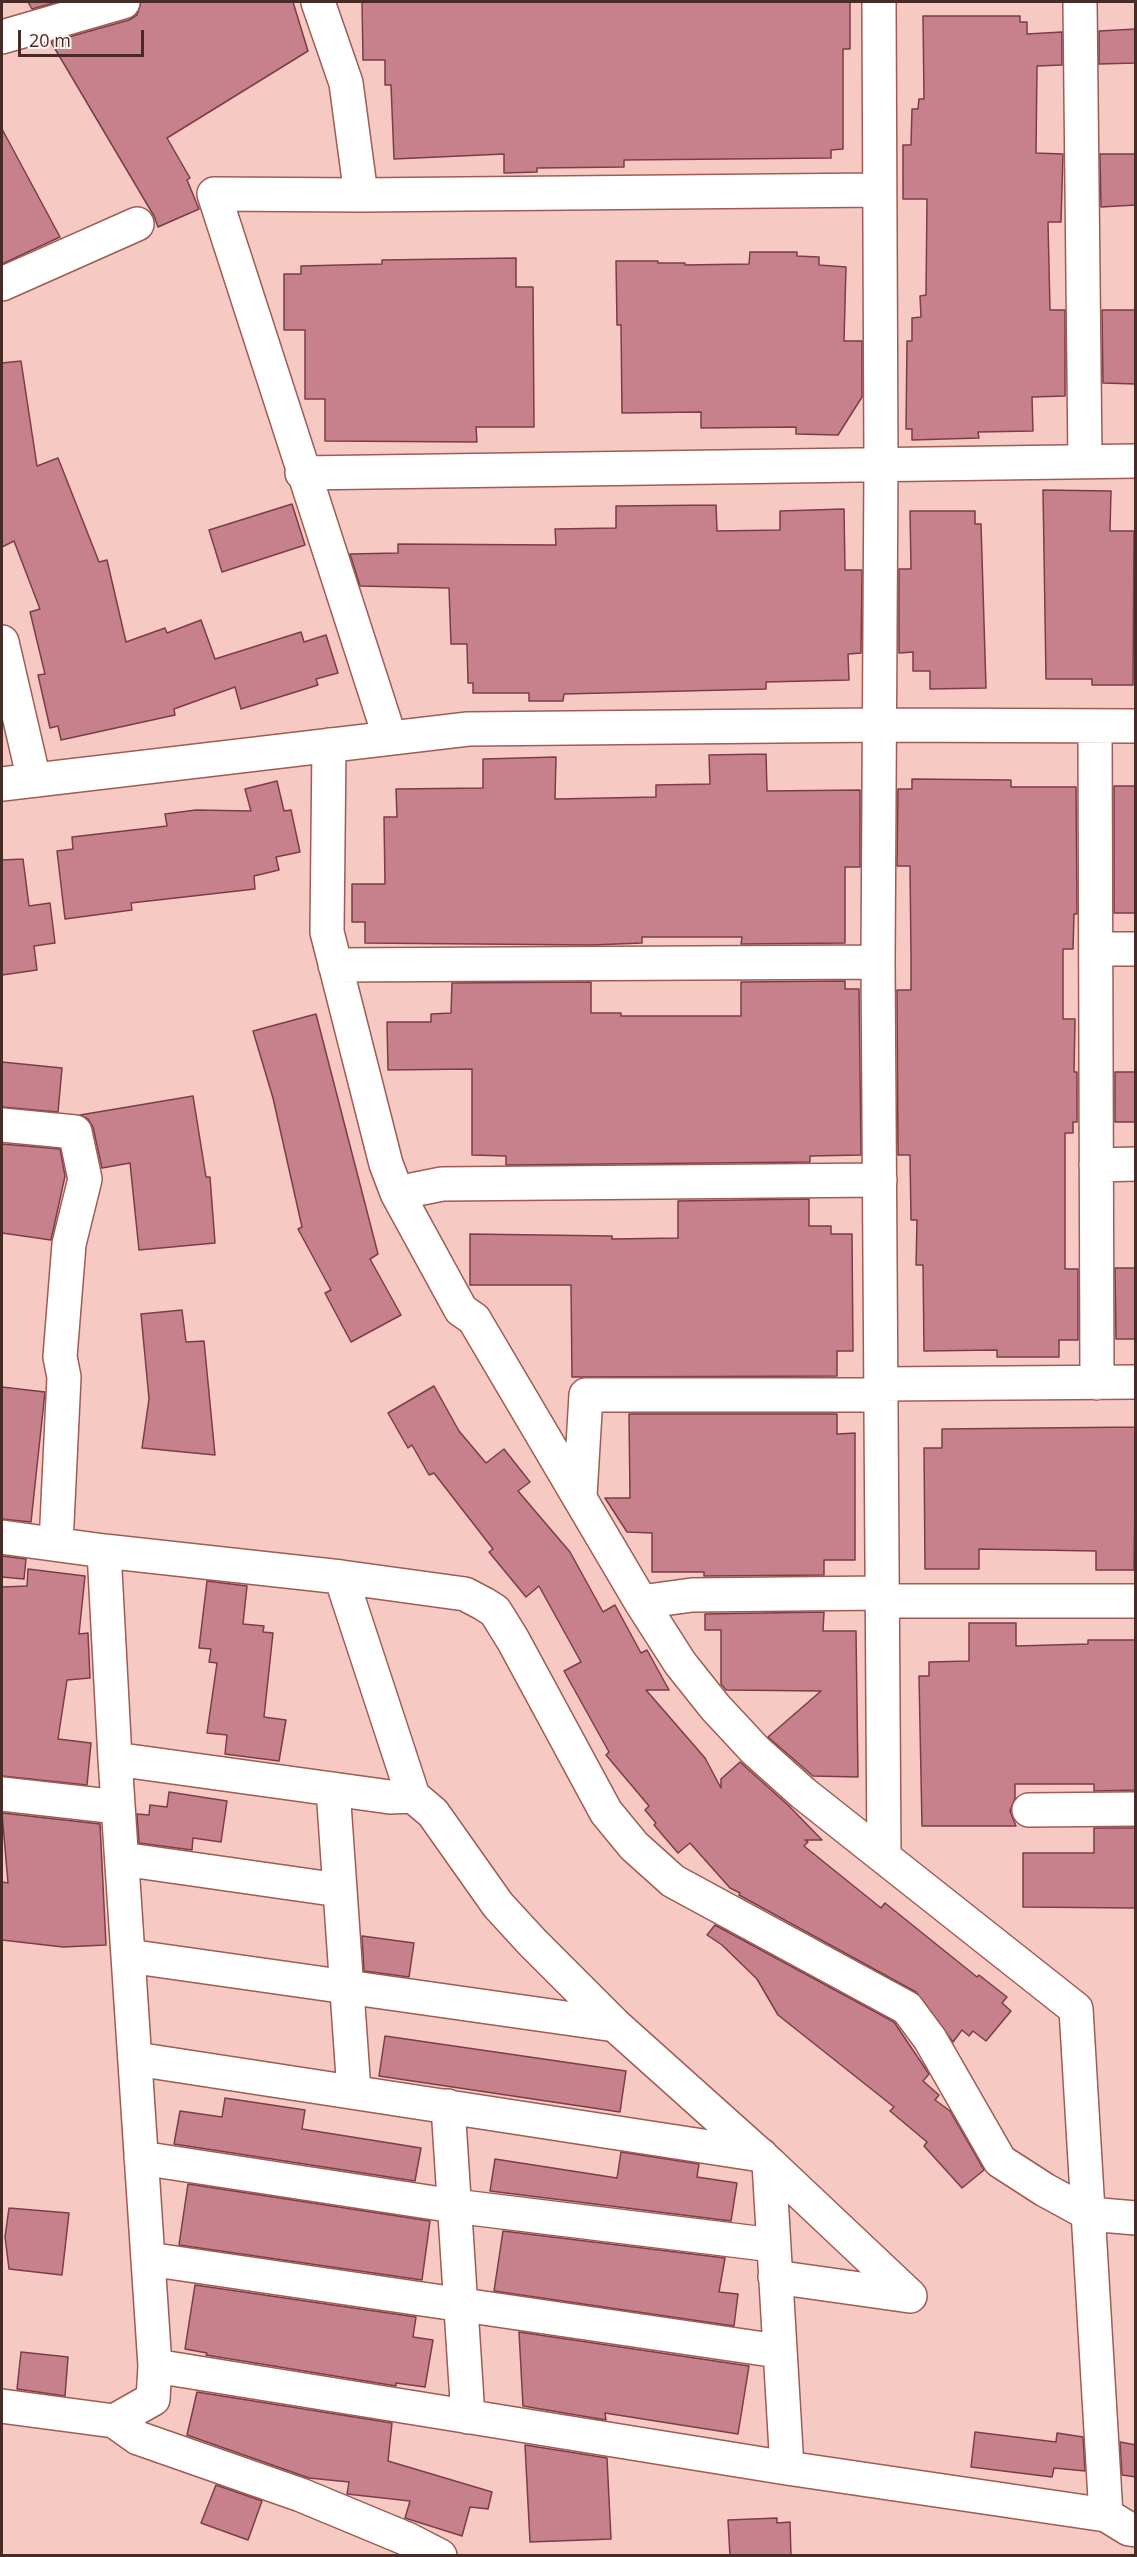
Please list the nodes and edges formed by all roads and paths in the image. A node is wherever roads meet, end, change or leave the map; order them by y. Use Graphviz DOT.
graph roads {
  1 [pos="122,2"];
  2 [pos="318,2"];
  3 [pos="879,2"];
  4 [pos="1080,2"];
  5 [pos="2,37"];
  6 [pos="878,190"];
  7 [pos="361,195"];
  8 [pos="137,224"];
  9 [pos="2,284"];
  10 [pos="1085,461"];
  11 [pos="1136,461"];
  12 [pos="881,463"];
  13 [pos="302,473"];
  14 [pos="2,642"];
  15 [pos="879,725"];
  16 [pos="1095,726"];
  17 [pos="1136,726"];
  18 [pos="390,738"];
  19 [pos="329,746"];
  20 [pos="34,780"];
  21 [pos="2,784"];
  22 [pos="1136,949"];
  23 [pos="1097,950"];
  24 [pos="878,962"];
  25 [pos="335,965"];
  26 [pos="2,1125"];
  27 [pos="1136,1164"];
  28 [pos="1096,1165"];
  29 [pos="880,1180"];
  30 [pos="397,1193"];
  31 [pos="1097,1383"];
  32 [pos="1136,1383"];
  33 [pos="881,1389"];
  34 [pos="580,1496"];
  35 [pos="2,1537"];
  36 [pos="57,1544"];
  37 [pos="104,1551"];
  38 [pos="341,1577"];
  39 [pos="882,1597"];
  40 [pos="1136,1601"];
  41 [pos="641,1602"];
  42 [pos="115,1759"];
  43 [pos="333,1790"];
  44 [pos="2,1794"];
  45 [pos="413,1796"];
  46 [pos="118,1807"];
  47 [pos="1136,1809"];
  48 [pos="1029,1810"];
  49 [pos="884,1856"];
  50 [pos="122,1859"];
  51 [pos="339,1890"];
  52 [pos="128,1956"];
  53 [pos="345,1985"];
  54 [pos="615,2025"];
  55 [pos="136,2059"];
  56 [pos="354,2092"];
  57 [pos="448,2106"];
  58 [pos="141,2158"];
  59 [pos="765,2159"];
  60 [pos="454,2206"];
  61 [pos="1089,2214"];
  62 [pos="1136,2218"];
  63 [pos="773,2245"];
  64 [pos="148,2259"];
  65 [pos="775,2277"];
  66 [pos="459,2303"];
  67 [pos="778,2351"];
  68 [pos="155,2366"];
  69 [pos="2,2406"];
  70 [pos="468,2417"];
  71 [pos="114,2421"];
  72 [pos="787,2468"];
  73 [pos="1106,2515"];
  74 [pos="1136,2530"];
  75 [pos="440,2556"];
  1 -- 5 [label="street"];
  2 -- 7 [label="street"];
  3 -- 6 [label="street"];
  4 -- 10 [label="street"];
  6 -- 7 [label="street"];
  6 -- 12 [label="street"];
  7 -- 13 [label="street"];
  8 -- 9 [label="street"];
  10 -- 11 [label="street"];
  10 -- 12 [label="street"];
  12 -- 13 [label="street"];
  12 -- 15 [label="street"];
  13 -- 18 [label="street"];
  14 -- 20 [label="street"];
  15 -- 16 [label="street"];
  15 -- 18 [label="street"];
  15 -- 24 [label="street"];
  16 -- 17 [label="street"];
  16 -- 23 [label="street"];
  18 -- 19 [label="street"];
  19 -- 20 [label="street"];
  19 -- 25 [label="street"];
  20 -- 21 [label="street"];
  22 -- 23 [label="street"];
  23 -- 28 [label="street"];
  24 -- 25 [label="street"];
  24 -- 29 [label="street"];
  25 -- 30 [label="street"];
  26 -- 36 [label="street"];
  27 -- 28 [label="street"];
  28 -- 31 [label="street"];
  29 -- 30 [label="street"];
  29 -- 33 [label="street"];
  30 -- 34 [label="street"];
  31 -- 32 [label="street"];
  31 -- 33 [label="street"];
  33 -- 34 [label="street"];
  33 -- 39 [label="street"];
  34 -- 41 [label="street"];
  35 -- 36 [label="street"];
  36 -- 37 [label="street"];
  37 -- 38 [label="street"];
  37 -- 42 [label="street"];
  38 -- 45 [label="street"];
  38 -- 61 [label="street"];
  39 -- 40 [label="street"];
  39 -- 41 [label="street"];
  39 -- 49 [label="street"];
  41 -- 49 [label="street"];
  42 -- 43 [label="street"];
  42 -- 46 [label="street"];
  43 -- 45 [label="street"];
  43 -- 51 [label="street"];
  44 -- 46 [label="street"];
  45 -- 54 [label="street"];
  46 -- 50 [label="street"];
  47 -- 48 [label="street"];
  49 -- 61 [label="street"];
  50 -- 51 [label="street"];
  50 -- 52 [label="street"];
  51 -- 53 [label="street"];
  52 -- 53 [label="street"];
  52 -- 55 [label="street"];
  53 -- 54 [label="street"];
  53 -- 56 [label="street"];
  54 -- 59 [label="street"];
  55 -- 56 [label="street"];
  55 -- 58 [label="street"];
  56 -- 57 [label="street"];
  57 -- 59 [label="street"];
  57 -- 60 [label="street"];
  58 -- 60 [label="street"];
  58 -- 64 [label="street"];
  59 -- 63 [label="street"];
  59 -- 65 [label="street"];
  60 -- 63 [label="street"];
  60 -- 66 [label="street"];
  61 -- 62 [label="street"];
  61 -- 73 [label="street"];
  63 -- 65 [label="street"];
  64 -- 66 [label="street"];
  64 -- 68 [label="street"];
  65 -- 67 [label="street"];
  66 -- 67 [label="street"];
  66 -- 70 [label="street"];
  67 -- 72 [label="street"];
  68 -- 70 [label="street"];
  68 -- 71 [label="street"];
  69 -- 71 [label="street"];
  70 -- 72 [label="street"];
  71 -- 75 [label="street"];
  72 -- 73 [label="street"];
  73 -- 74 [label="street"];
}
